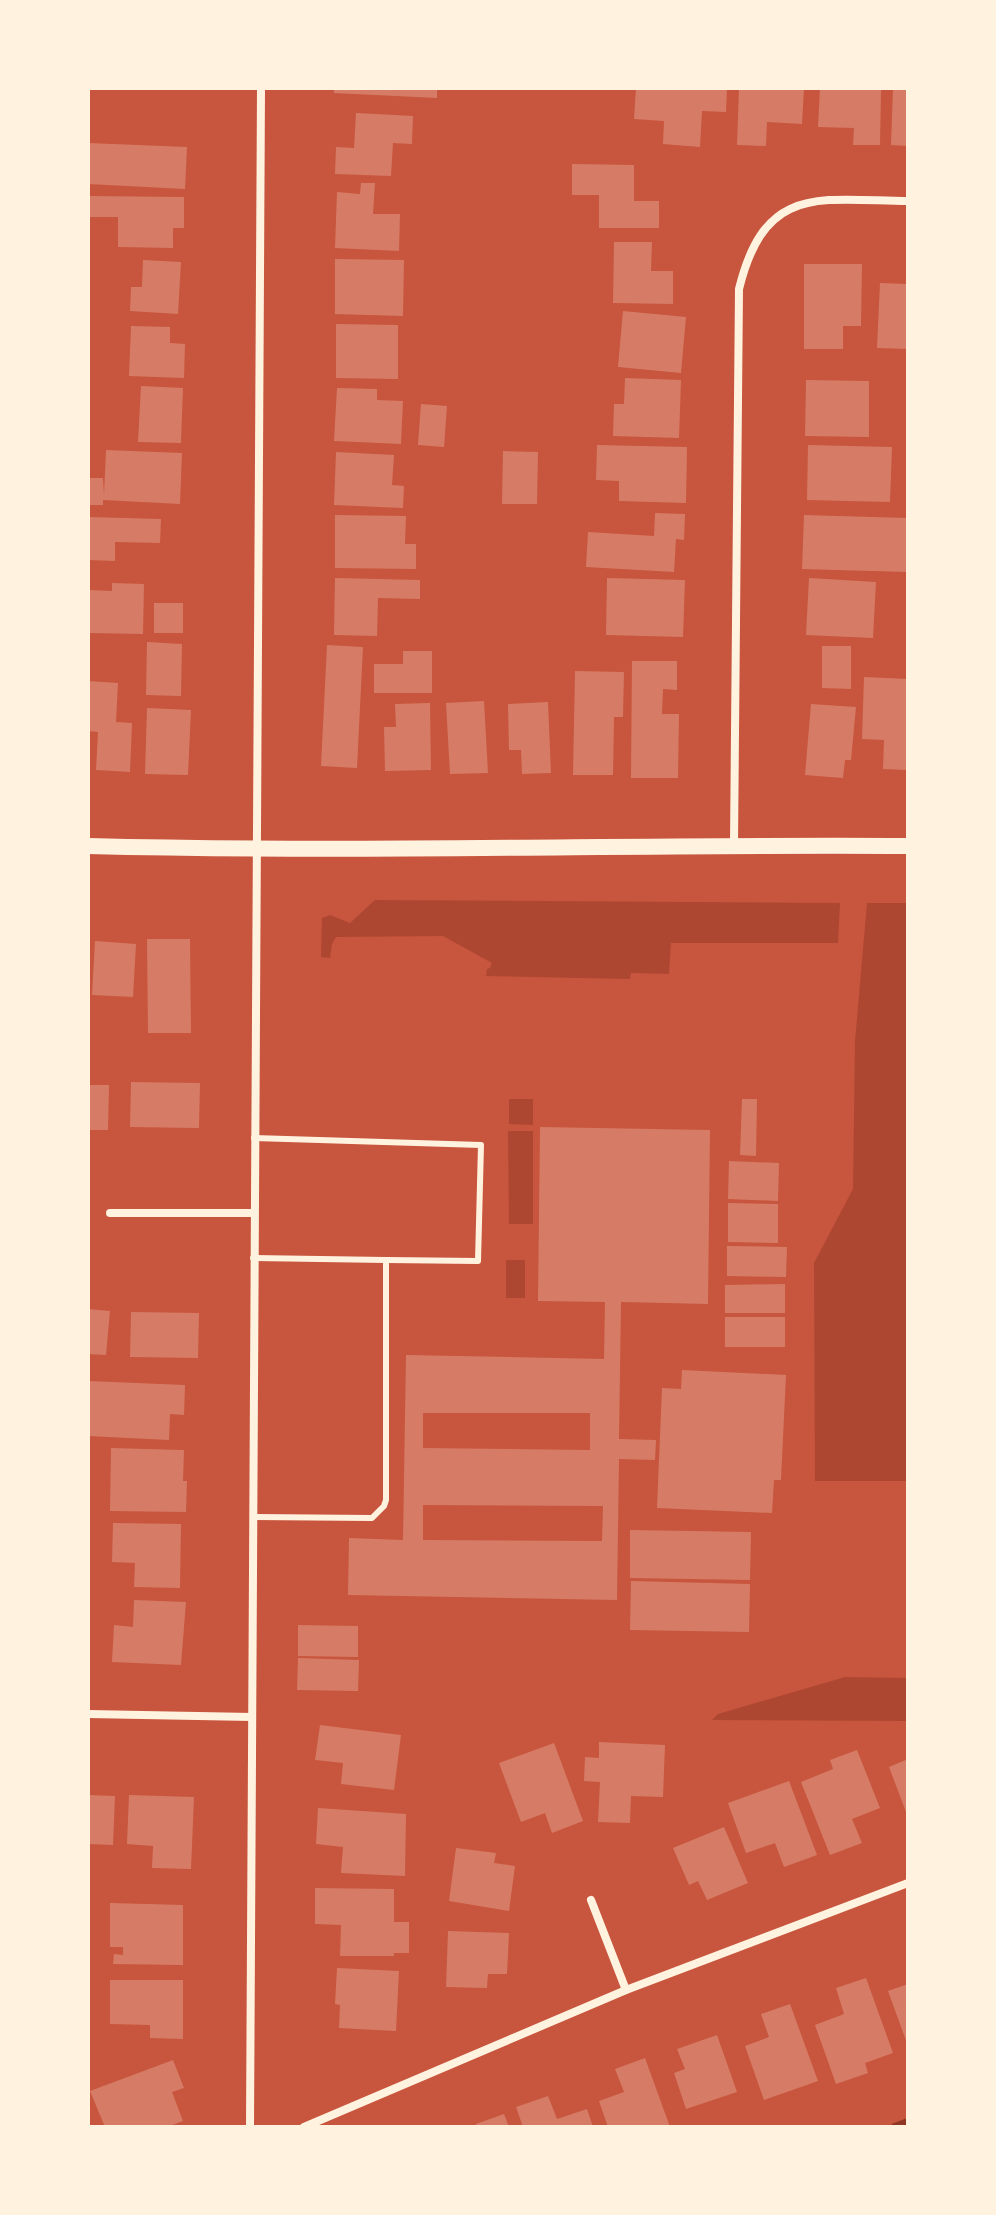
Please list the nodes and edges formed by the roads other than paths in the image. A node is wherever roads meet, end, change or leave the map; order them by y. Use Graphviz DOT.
graph roads {
  1 [pos="261,88"];
  2 [pos="908,201"];
  3 [pos="734,844"];
  4 [pos="88,846"];
  5 [pos="908,846"];
  6 [pos="256,848"];
  7 [pos="254,1138"];
  8 [pos="110,1213"];
  9 [pos="253,1213"];
  10 [pos="253,1258"];
  11 [pos="386,1260"];
  12 [pos="253,1517"];
  13 [pos="88,1714"];
  14 [pos="252,1717"];
  15 [pos="908,1883"];
  16 [pos="591,1900"];
  17 [pos="626,1990"];
  18 [pos="250,2127"];
  19 [pos="304,2127"];
  1 -- 6 [label="street"];
  2 -- 3 [label="street"];
  3 -- 5 [label="main road"];
  3 -- 6 [label="main road"];
  4 -- 6 [label="main road"];
  6 -- 7 [label="street"];
  7 -- 9 [label="street"];
  7 -- 11 [label="lane"];
  8 -- 9 [label="street"];
  9 -- 10 [label="street"];
  10 -- 11 [label="lane"];
  10 -- 12 [label="street"];
  11 -- 12 [label="lane"];
  12 -- 14 [label="street"];
  13 -- 14 [label="street"];
  14 -- 18 [label="street"];
  15 -- 17 [label="street"];
  16 -- 17 [label="street"];
  17 -- 19 [label="street"];
}
